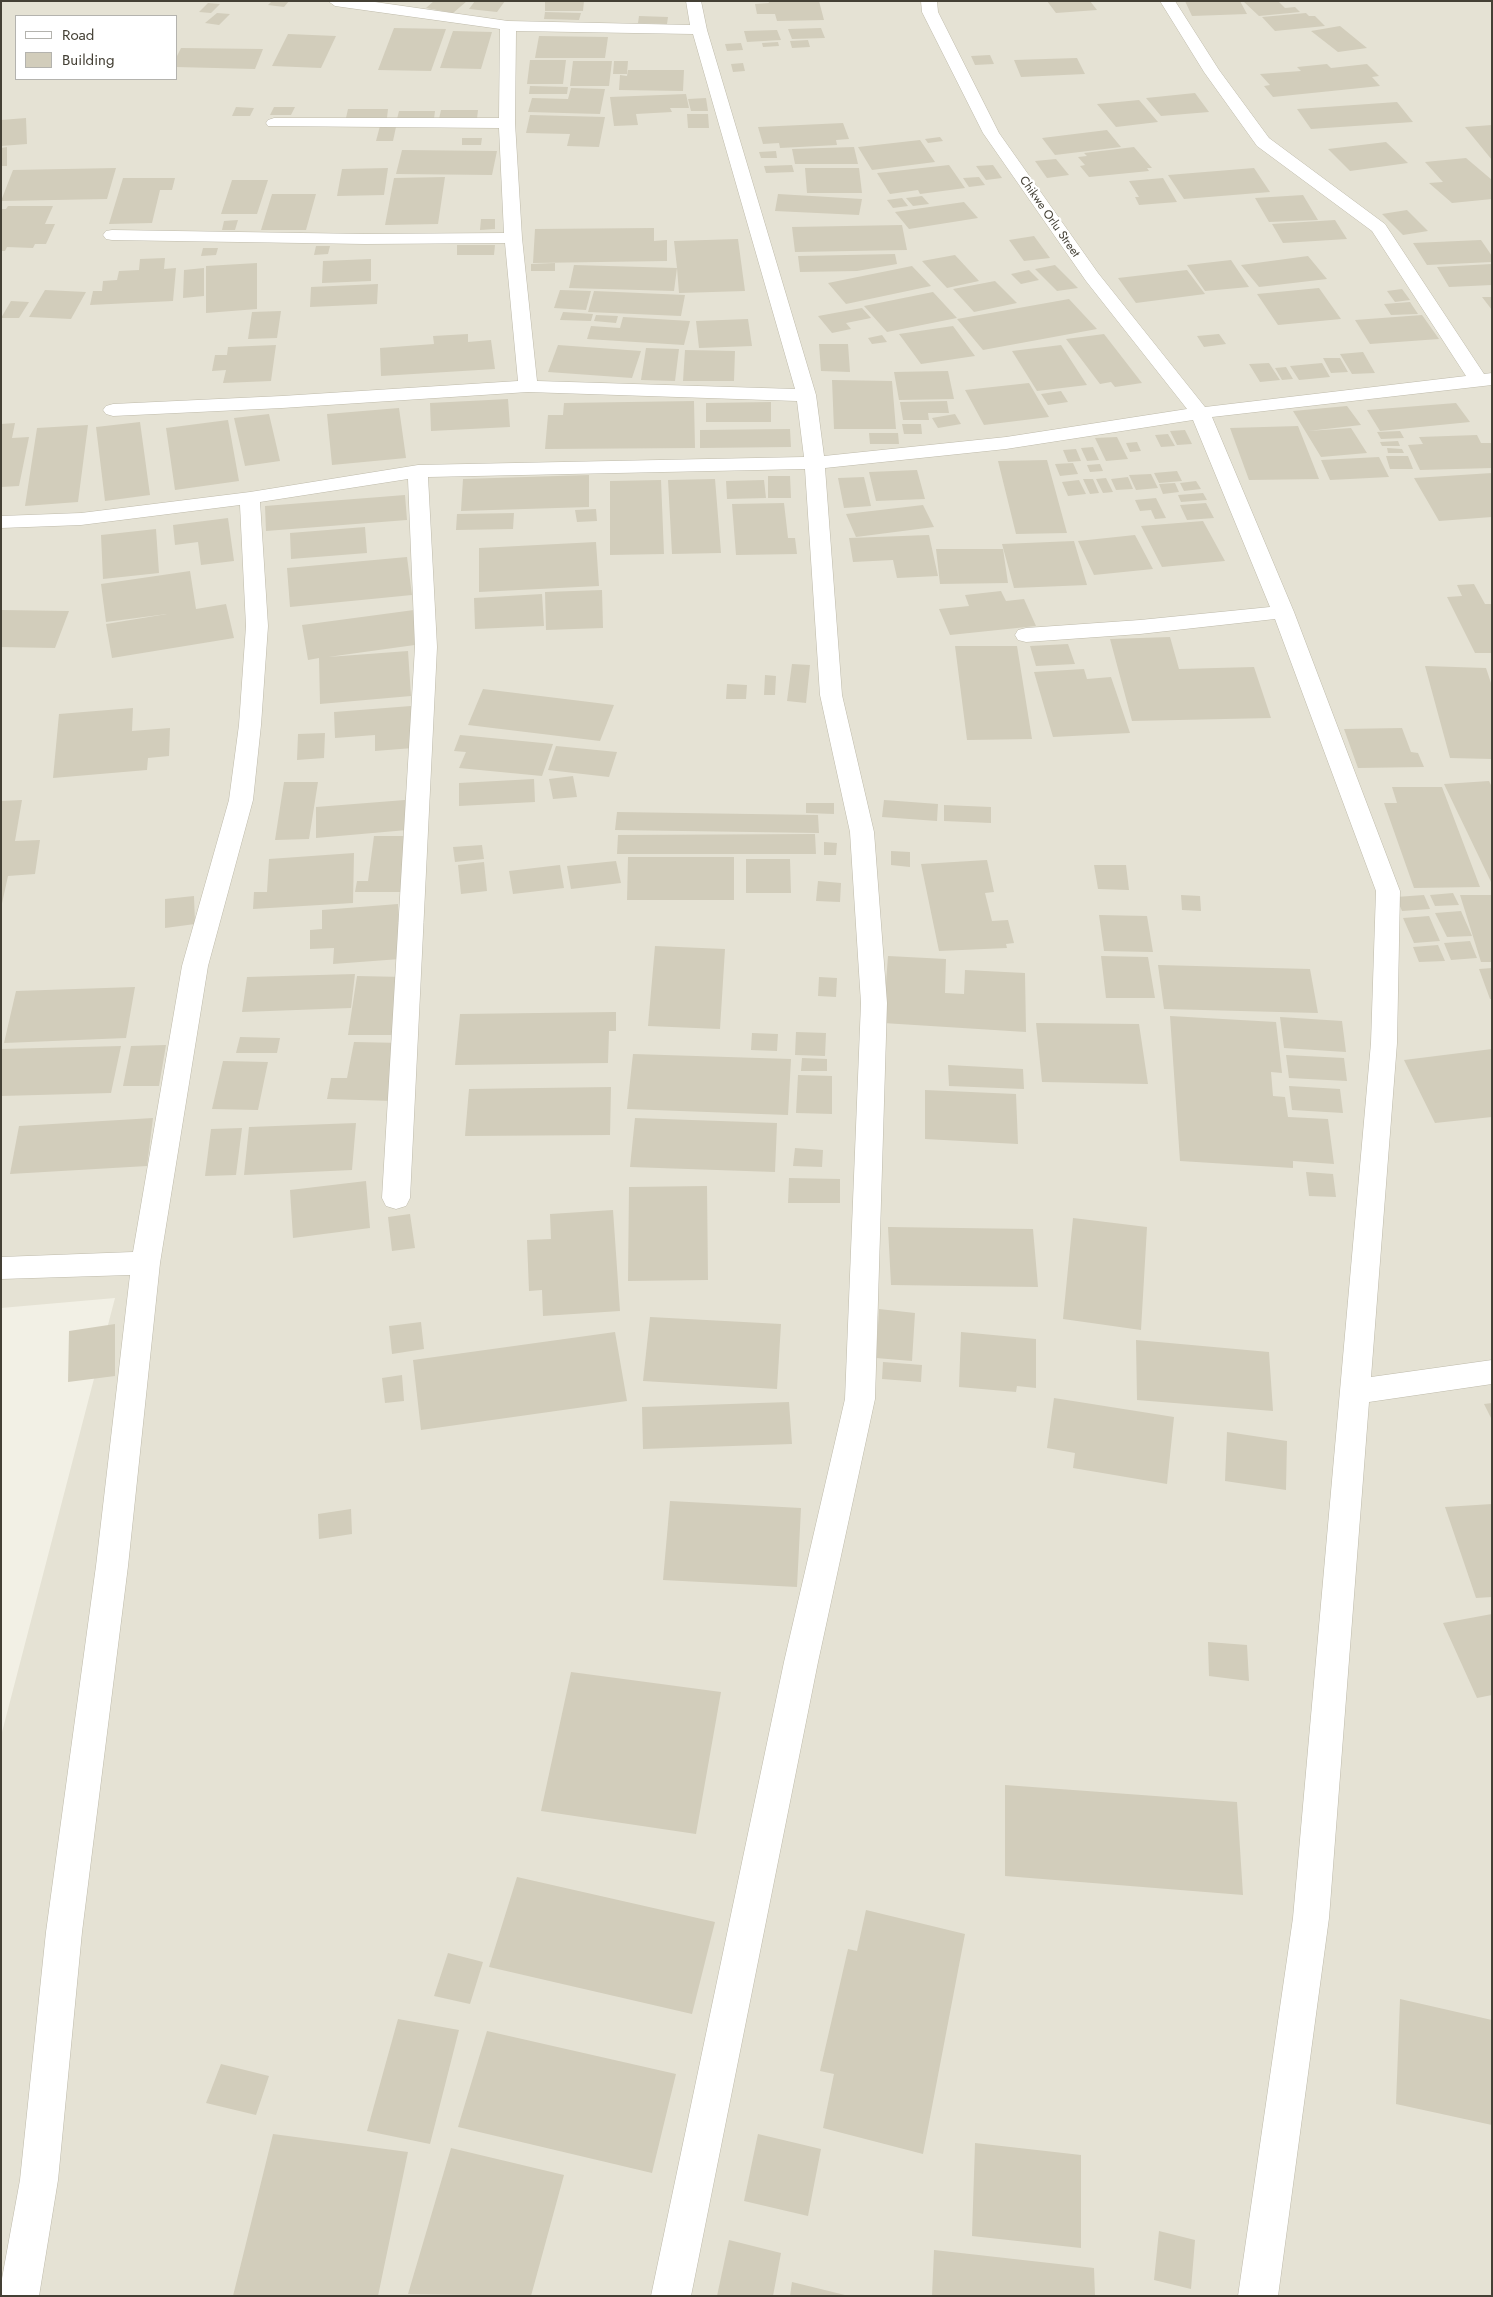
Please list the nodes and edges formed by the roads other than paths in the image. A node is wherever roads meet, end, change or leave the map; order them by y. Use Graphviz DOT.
graph roads {
  1 [pos="334,1"];
  2 [pos="693,1"];
  3 [pos="929,1"];
  4 [pos="1167,1"];
  5 [pos="508,26"];
  6 [pos="699,30"];
  7 [pos="274,123"];
  8 [pos="507,123"];
  9 [pos="112,235"];
  10 [pos="513,238"];
  11 [pos="1485,379"];
  12 [pos="528,386"];
  13 [pos="806,395"];
  14 [pos="113,410"];
  15 [pos="1200,413"];
  16 [pos="815,463"];
  17 [pos="418,471"];
  18 [pos="250,498"];
  19 [pos="1,522"];
  20 [pos="1283,612"];
  21 [pos="1026,635"];
  22 [pos="396,1198"];
  23 [pos="146,1263"];
  24 [pos="1,1268"];
  25 [pos="1492,1372"];
  26 [pos="1355,1392"];
  27 [pos="19,2296"];
  28 [pos="671,2296"];
  29 [pos="1258,2296"];
  1 -- 5 [label="street"];
  2 -- 6 [label="street"];
  3 -- 15 [label="street, Chikwe Orlu Street"];
  4 -- 11 [label="street"];
  5 -- 6 [label="street"];
  5 -- 8 [label="street"];
  6 -- 13 [label="street"];
  7 -- 8 [label="street"];
  8 -- 10 [label="street"];
  9 -- 10 [label="street"];
  10 -- 12 [label="street"];
  11 -- 15 [label="street"];
  12 -- 13 [label="street"];
  12 -- 14 [label="street"];
  13 -- 16 [label="street"];
  15 -- 16 [label="street"];
  15 -- 20 [label="street, Chikwe Orlu Street"];
  16 -- 17 [label="street"];
  16 -- 28 [label="street"];
  17 -- 18 [label="street"];
  17 -- 22 [label="street"];
  18 -- 19 [label="street"];
  18 -- 23 [label="street"];
  20 -- 21 [label="street"];
  20 -- 26 [label="street, Chikwe Orlu Street"];
  23 -- 24 [label="street"];
  23 -- 27 [label="street"];
  25 -- 26 [label="street"];
  26 -- 29 [label="street, Chikwe Orlu Street"];
}
